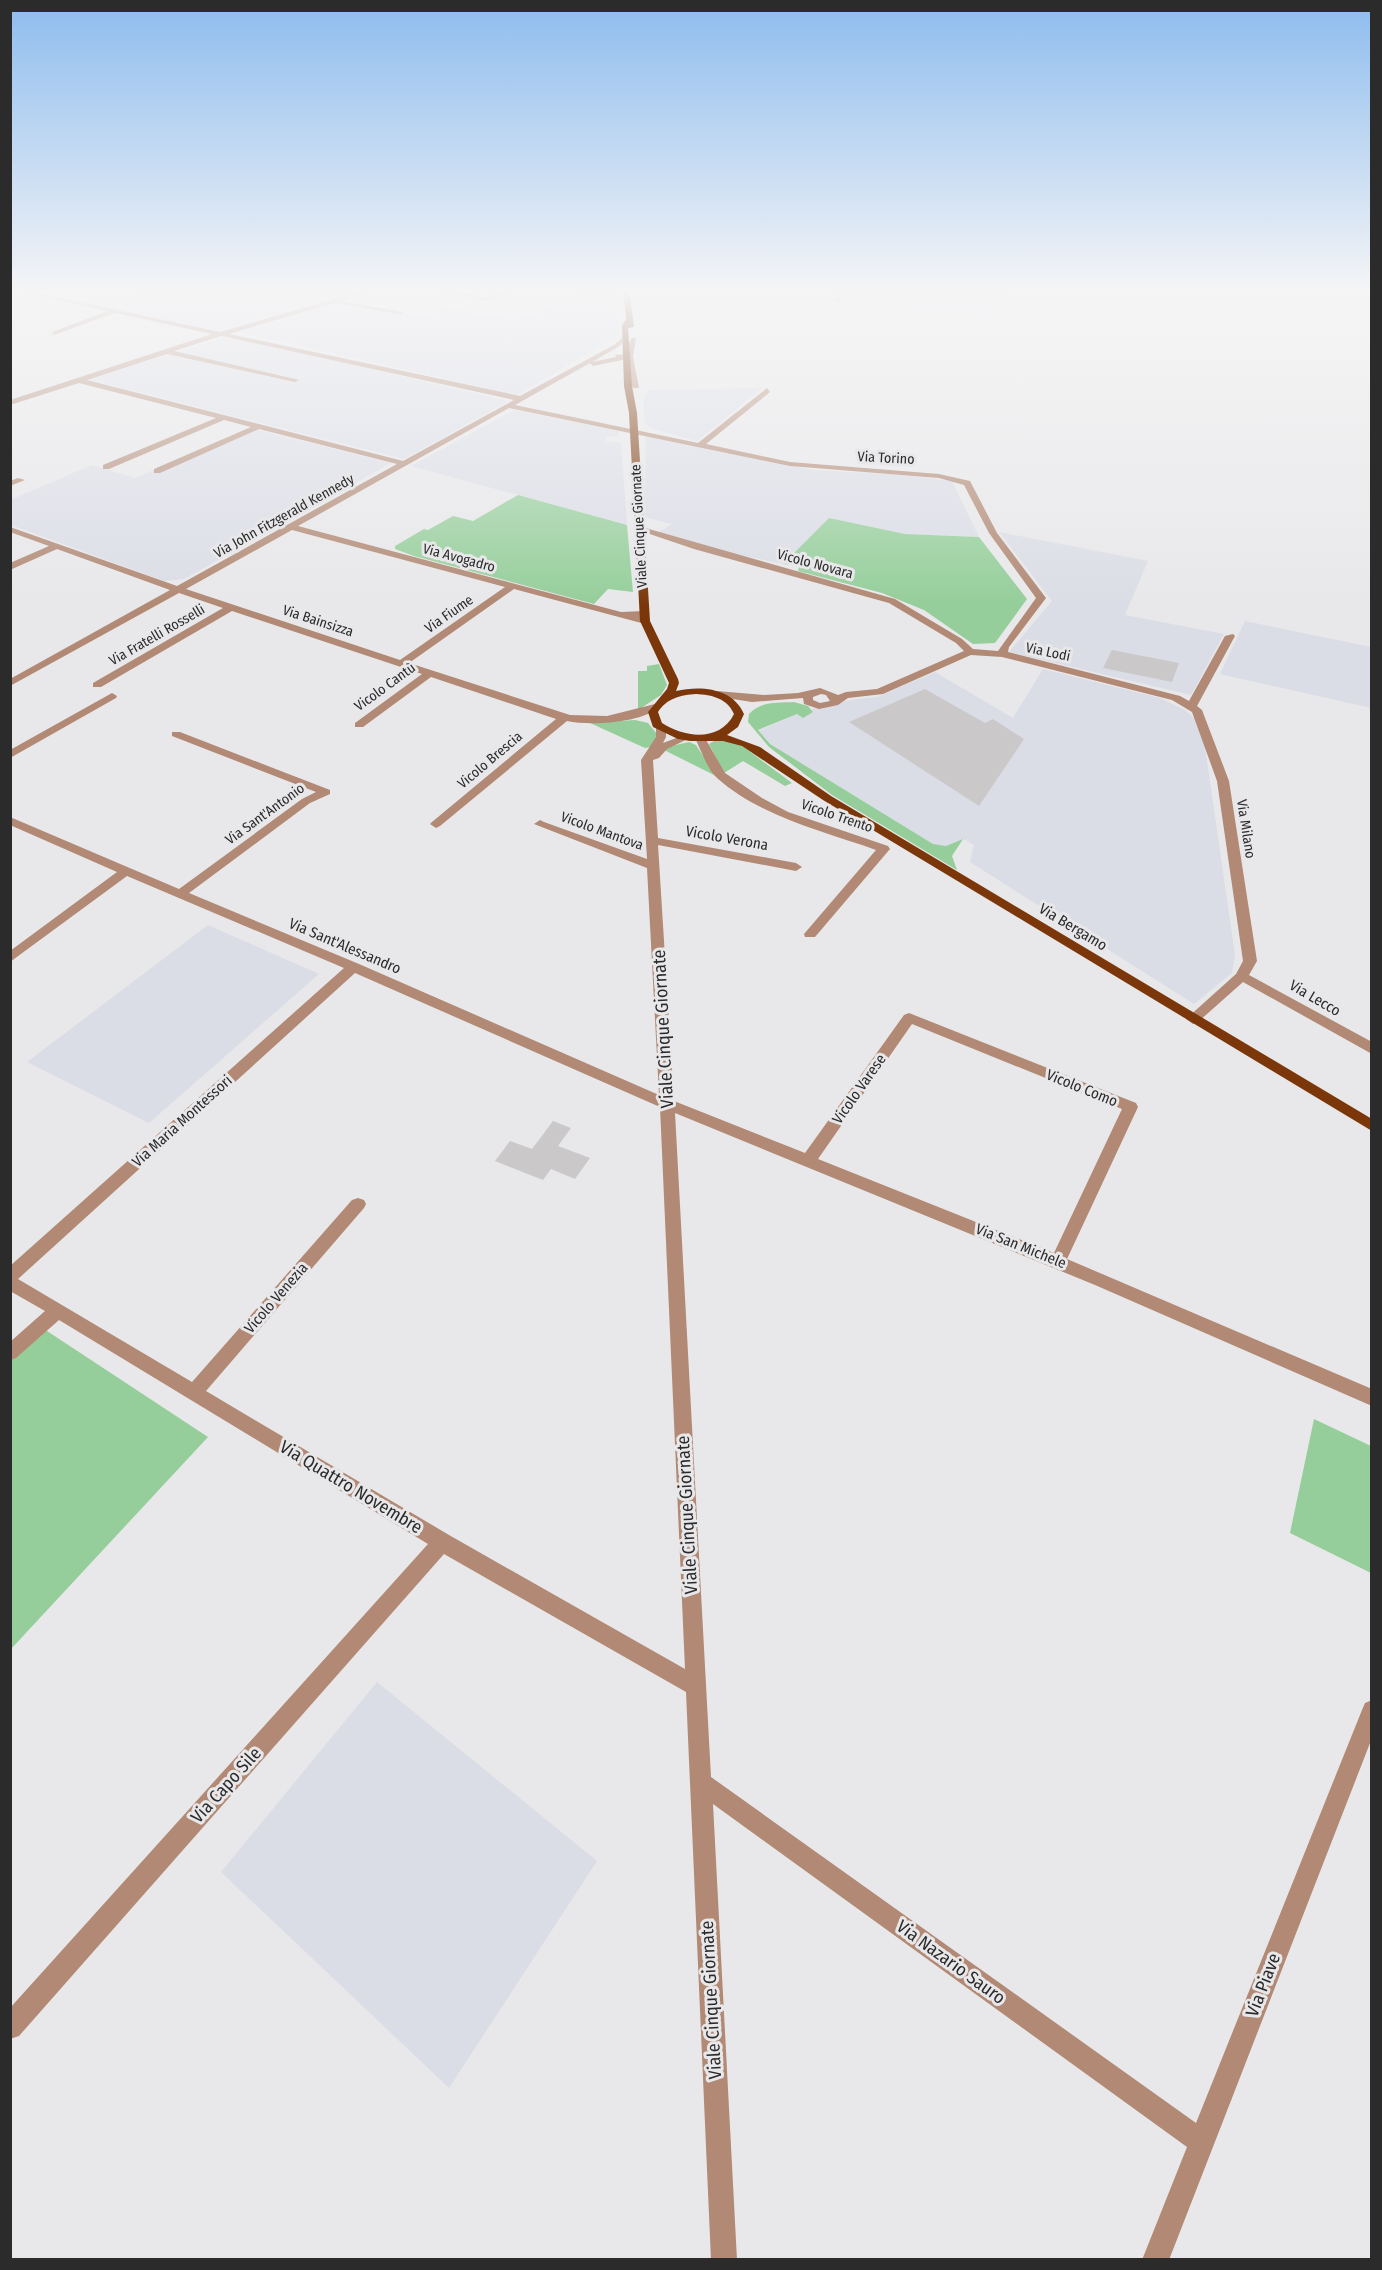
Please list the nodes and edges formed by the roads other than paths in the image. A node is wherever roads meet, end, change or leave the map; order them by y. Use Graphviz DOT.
graph roads {
  1 [pos="37,394"];
  2 [pos="133,394"];
  3 [pos="498,394"];
  4 [pos="531,394"];
  5 [pos="630,394"];
  6 [pos="635,394"];
  7 [pos="762,394"];
  8 [pos="522,399"];
  9 [pos="10,403"];
  10 [pos="509,406"];
  11 [pos="633,413"];
  12 [pos="224,417"];
  13 [pos="259,426"];
  14 [pos="634,431"];
  15 [pos="700,444"];
  16 [pos="406,464"];
  17 [pos="106,467"];
  18 [pos="157,471"];
  19 [pos="21,480"];
  20 [pos="960,480"];
  21 [pos="10,484"];
  22 [pos="291,527"];
  23 [pos="10,529"];
  24 [pos="639,529"];
  25 [pos="57,546"];
  26 [pos="10,567"];
  27 [pos="512,586"];
  28 [pos="180,591"];
  29 [pos="230,608"];
  30 [pos="644,618"];
  31 [pos="1230,636"];
  32 [pos="651,638"];
  33 [pos="970,652"];
  34 [pos="1003,654"];
  35 [pos="400,664"];
  36 [pos="429,674"];
  37 [pos="10,683"];
  38 [pos="97,685"];
  39 [pos="705,692"];
  40 [pos="825,692"];
  41 [pos="717,694"];
  42 [pos="856,694"];
  43 [pos="112,696"];
  44 [pos="810,698"];
  45 [pos="663,699"];
  46 [pos="768,699"];
  47 [pos="835,701"];
  48 [pos="1191,705"];
  49 [pos="655,707"];
  50 [pos="621,717"];
  51 [pos="564,718"];
  52 [pos="738,718"];
  53 [pos="359,725"];
  54 [pos="658,725"];
  55 [pos="176,734"];
  56 [pos="687,737"];
  57 [pos="704,737"];
  58 [pos="760,750"];
  59 [pos="10,755"];
  60 [pos="649,770"];
  61 [pos="10,820"];
  62 [pos="436,824"];
  63 [pos="540,824"];
  64 [pos="653,841"];
  65 [pos="654,866"];
  66 [pos="796,867"];
  67 [pos="125,872"];
  68 [pos="179,895"];
  69 [pos="810,934"];
  70 [pos="10,958"];
  71 [pos="354,967"];
  72 [pos="1241,977"];
  73 [pos="909,1018"];
  74 [pos="1193,1019"];
  75 [pos="1371,1049"];
  76 [pos="667,1103"];
  77 [pos="1371,1126"];
  78 [pos="809,1160"];
  79 [pos="358,1204"];
  80 [pos="1058,1261"];
  81 [pos="10,1276"];
  82 [pos="10,1282"];
  83 [pos="58,1310"];
  84 [pos="10,1353"];
  85 [pos="194,1392"];
  86 [pos="1371,1398"];
  87 [pos="442,1542"];
  88 [pos="695,1686"];
  89 [pos="1371,1710"];
  90 [pos="700,1782"];
  91 [pos="10,2027"];
  92 [pos="1201,2142"];
  93 [pos="724,2259"];
  94 [pos="1155,2259"];
  1 -- 9 [label="street"];
  2 -- 12 [label="street"];
  3 -- 8 [label="street"];
  4 -- 8 [label="street, Via John Fitzgerald Kennedy"];
  5 -- 11 [label="main road, Viale Cinque Giornate"];
  6 -- 11 [label="main road, Viale Cinque Giornate"];
  7 -- 15 [label="street"];
  8 -- 10 [label="street, Via John Fitzgerald Kennedy"];
  10 -- 14 [label="street, Via Torino"];
  10 -- 16 [label="street, Via John Fitzgerald Kennedy"];
  11 -- 14 [label="main road, Viale Cinque Giornate"];
  12 -- 13 [label="street"];
  12 -- 17 [label="street"];
  13 -- 16 [label="street"];
  13 -- 18 [label="street"];
  14 -- 15 [label="street, Via Torino"];
  14 -- 24 [label="main road, Viale Cinque Giornate"];
  15 -- 20 [label="street, Via Torino"];
  16 -- 22 [label="street, Via John Fitzgerald Kennedy"];
  19 -- 21 [label="street"];
  20 -- 34 [label="street, Via Lodi"];
  22 -- 27 [label="street, Via Avogadro"];
  22 -- 28 [label="street, Via John Fitzgerald Kennedy"];
  23 -- 25 [label="street, Via Bainsizza"];
  24 -- 30 [label="main road, Viale Cinque Giornate"];
  24 -- 33 [label="street, Vicolo Novara"];
  25 -- 26 [label="street"];
  25 -- 28 [label="street, Via Bainsizza"];
  27 -- 30 [label="street, Via Avogadro"];
  27 -- 35 [label="street, Via Fiume"];
  28 -- 29 [label="street, Via Bainsizza"];
  28 -- 37 [label="street, Via John Fitzgerald Kennedy"];
  29 -- 35 [label="street, Via Bainsizza"];
  29 -- 38 [label="street, Via Fratelli Rosselli"];
  30 -- 32 [label="main road, Viale Cinque Giornate"];
  31 -- 48 [label="street"];
  32 -- 39 [label="main road, Viale Cinque Giornate"];
  32 -- 45 [label="main road, Viale Cinque Giornate"];
  33 -- 34 [label="street"];
  33 -- 42 [label="street"];
  34 -- 48 [label="street, Via Lodi"];
  35 -- 36 [label="street, Via Bainsizza"];
  36 -- 51 [label="street, Via Bainsizza"];
  36 -- 53 [label="street, Vicolo Cantù"];
  39 -- 41 [label="main road"];
  39 -- 45 [label="main road"];
  40 -- 42 [label="street"];
  40 -- 44 [label="street"];
  40 -- 47 [label="street"];
  41 -- 46 [label="street"];
  41 -- 52 [label="main road, Via Bergamo"];
  42 -- 47 [label="street"];
  43 -- 59 [label="street"];
  44 -- 46 [label="street"];
  44 -- 47 [label="street"];
  45 -- 49 [label="main road"];
  46 -- 52 [label="street"];
  48 -- 72 [label="street, Via Milano"];
  49 -- 50 [label="street, Via Bainsizza"];
  49 -- 54 [label="main road"];
  50 -- 51 [label="street, Via Bainsizza"];
  50 -- 54 [label="street, Via Bainsizza"];
  51 -- 62 [label="street, Vicolo Brescia"];
  52 -- 57 [label="main road"];
  52 -- 58 [label="main road, Via Bergamo"];
  54 -- 56 [label="main road, Via Bergamo"];
  54 -- 60 [label="street, Viale Cinque Giornate"];
  55 -- 68 [label="street, Via Sant'Antonio"];
  56 -- 57 [label="main road, Via Bergamo"];
  56 -- 60 [label="street"];
  57 -- 58 [label="main road, Via Bergamo"];
  57 -- 69 [label="street, Vicolo Trento"];
  58 -- 74 [label="main road, Via Bergamo"];
  60 -- 64 [label="street, Viale Cinque Giornate"];
  61 -- 67 [label="street, Via Sant'Alessandro"];
  63 -- 65 [label="street, Vicolo Mantova"];
  64 -- 65 [label="street, Viale Cinque Giornate"];
  64 -- 66 [label="street, Vicolo Verona"];
  65 -- 76 [label="street, Viale Cinque Giornate"];
  67 -- 68 [label="street, Via Sant'Alessandro"];
  67 -- 70 [label="street"];
  68 -- 71 [label="street, Via Sant'Alessandro"];
  71 -- 76 [label="street, Via Sant'Alessandro"];
  71 -- 81 [label="street, Via Maria Montessori"];
  72 -- 74 [label="street"];
  72 -- 75 [label="street, Via Lecco"];
  73 -- 78 [label="street, Vicolo Varese"];
  73 -- 80 [label="street, Vicolo Como"];
  74 -- 77 [label="main road, Via Bergamo"];
  76 -- 78 [label="street, Via San Michele"];
  76 -- 88 [label="street, Viale Cinque Giornate"];
  78 -- 80 [label="street, Via San Michele"];
  79 -- 85 [label="street, Vicolo Venezia"];
  80 -- 86 [label="street, Via San Michele"];
  82 -- 83 [label="street, Via Quattro Novembre"];
  83 -- 84 [label="street"];
  83 -- 85 [label="street, Via Quattro Novembre"];
  85 -- 87 [label="street, Via Quattro Novembre"];
  87 -- 88 [label="street, Via Quattro Novembre"];
  87 -- 91 [label="street, Via Capo Sile"];
  88 -- 90 [label="street, Viale Cinque Giornate"];
  89 -- 92 [label="street, Via Piave"];
  90 -- 92 [label="street, Via Nazario Sauro"];
  90 -- 93 [label="street, Viale Cinque Giornate"];
  92 -- 94 [label="street, Via Piave"];
}
